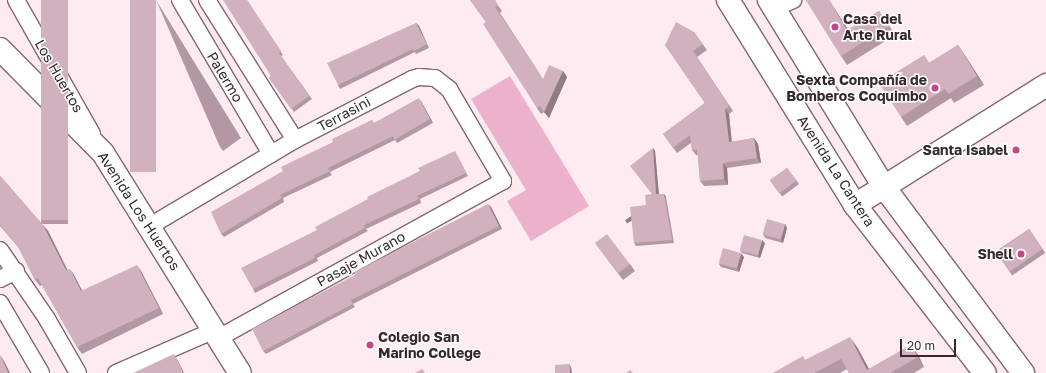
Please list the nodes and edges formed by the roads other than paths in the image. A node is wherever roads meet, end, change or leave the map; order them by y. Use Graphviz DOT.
graph roads {
  1 [pos="16,0"];
  2 [pos="180,0"];
  3 [pos="207,0"];
  4 [pos="728,0"];
  5 [pos="779,3"];
  6 [pos="0,50"];
  7 [pos="1046,85"];
  8 [pos="295,140"];
  9 [pos="103,153"];
  10 [pos="271,154"];
  11 [pos="503,181"];
  12 [pos="884,187"];
  13 [pos="855,205"];
  14 [pos="150,226"];
  15 [pos="0,250"];
  16 [pos="16,271"];
  17 [pos="0,279"];
  18 [pos="0,303"];
  19 [pos="217,334"];
  20 [pos="41,373"];
  21 [pos="78,373"];
  22 [pos="116,373"];
  23 [pos="240,373"];
  24 [pos="985,373"];
  25 [pos="1023,373"];
  1 -- 9 [label="street, Los Huertos"];
  2 -- 10 [label="street, Palermo"];
  3 -- 8 [label="street, Palermo"];
  4 -- 13 [label="main road, Avenida La Cantera"];
  5 -- 12 [label="main road"];
  6 -- 9 [label="main road, Avenida Los Huertos"];
  7 -- 12 [label="main road"];
  8 -- 10 [label="street, Terrasini"];
  8 -- 11 [label="street, Terrasini"];
  9 -- 14 [label="main road, Avenida Los Huertos"];
  10 -- 14 [label="street, Terrasini"];
  11 -- 19 [label="street, Pasaje Murano"];
  12 -- 13 [label="main road"];
  12 -- 25 [label="main road"];
  13 -- 24 [label="main road, Avenida La Cantera"];
  14 -- 19 [label="main road, Avenida Los Huertos"];
  15 -- 16 [label="street"];
  16 -- 17 [label="street"];
  16 -- 21 [label="street"];
  18 -- 20 [label="street"];
  19 -- 22 [label="street, Pasaje Murano"];
  19 -- 23 [label="main road, Avenida Los Huertos"];
}
